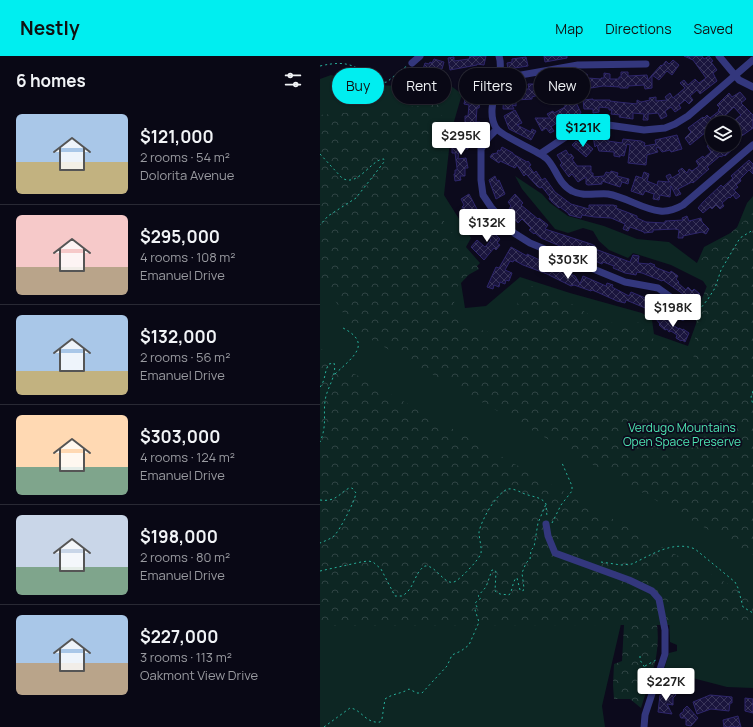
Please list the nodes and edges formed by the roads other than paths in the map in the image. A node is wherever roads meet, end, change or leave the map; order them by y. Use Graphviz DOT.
graph roads {
  1 [pos="420,56"];
  2 [pos="499,56"];
  3 [pos="719,56"];
  4 [pos="753,60"];
  5 [pos="412,63"];
  6 [pos="646,64"];
  7 [pos="500,68"];
  8 [pos="526,74"];
  9 [pos="734,75"];
  10 [pos="753,87"];
  11 [pos="493,104"];
  12 [pos="497,129"];
  13 [pos="753,145"];
  14 [pos="540,154"];
  15 [pos="683,317"];
  16 [pos="549,524"];
  17 [pos="644,727"];
  1 -- 5 [label="street"];
  2 -- 7 [label="street"];
  3 -- 9 [label="street"];
  4 -- 9 [label="street"];
  6 -- 8 [label="street"];
  9 -- 10 [label="street"];
  9 -- 14 [label="street"];
  11 -- 12 [label="street"];
  12 -- 14 [label="street"];
  12 -- 15 [label="street"];
  13 -- 14 [label="street"];
  16 -- 17 [label="street"];
}
